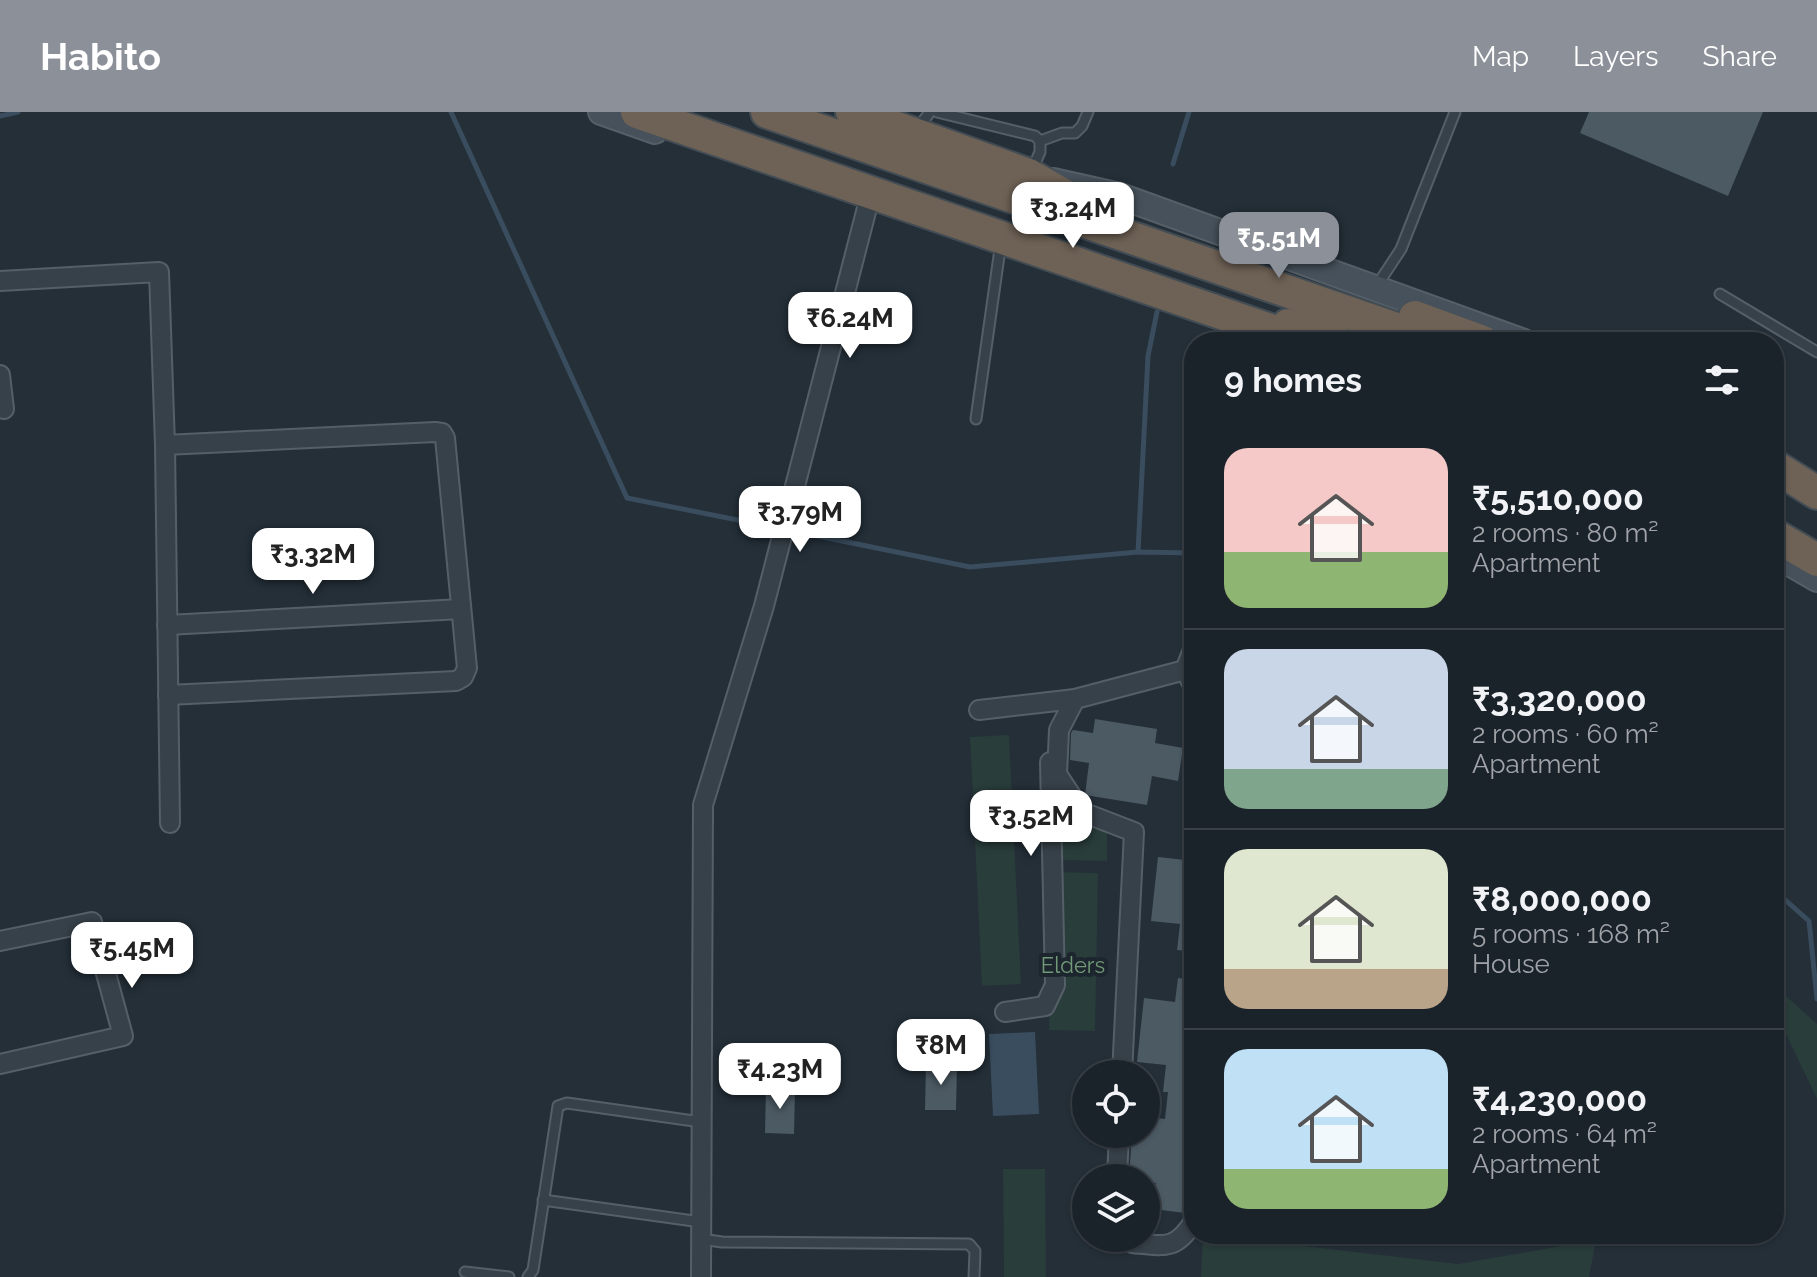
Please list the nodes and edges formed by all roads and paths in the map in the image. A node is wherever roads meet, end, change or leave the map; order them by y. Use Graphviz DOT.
graph roads {
  1 [pos="601,112"];
  2 [pos="637,112"];
  3 [pos="671,112"];
  4 [pos="767,112"];
  5 [pos="937,112"];
  6 [pos="1088,112"];
  7 [pos="1455,112"];
  8 [pos="866,114"];
  9 [pos="925,118"];
  10 [pos="1040,141"];
  11 [pos="1034,179"];
  12 [pos="868,204"];
  13 [pos="1000,249"];
  14 [pos="0,281"];
  15 [pos="1376,287"];
  16 [pos="1720,294"];
  17 [pos="1443,328"];
  18 [pos="1226,332"];
  19 [pos="1276,332"];
  20 [pos="1309,332"];
  21 [pos="1466,332"];
  22 [pos="1784,332"];
  23 [pos="1784,332"];
  24 [pos="1817,352"];
  25 [pos="0,375"];
  26 [pos="4,409"];
  27 [pos="976,419"];
  28 [pos="165,445"];
  29 [pos="1784,462"];
  30 [pos="1784,472"];
  31 [pos="1817,482"];
  32 [pos="1784,485"];
  33 [pos="1817,493"];
  34 [pos="1817,504"];
  35 [pos="1784,521"];
  36 [pos="1817,540"];
  37 [pos="1784,541"];
  38 [pos="1784,560"];
  39 [pos="1817,560"];
  40 [pos="1817,579"];
  41 [pos="461,609"];
  42 [pos="167,625"];
  43 [pos="1184,670"];
  44 [pos="168,695"];
  45 [pos="1075,699"];
  46 [pos="979,710"];
  47 [pos="1059,730"];
  48 [pos="170,823"];
  49 [pos="0,941"];
  50 [pos="1005,1012"];
  51 [pos="1123,1060"];
  52 [pos="0,1064"];
  53 [pos="701,1122"];
  54 [pos="543,1200"];
  55 [pos="701,1230"];
  56 [pos="1184,1238"];
  57 [pos="1160,1245"];
  58 [pos="465,1272"];
  59 [pos="509,1277"];
  60 [pos="528,1277"];
  61 [pos="701,1277"];
  62 [pos="974,1277"];
  1 -- 12 [label="street"];
  2 -- 19 [label="highway"];
  3 -- 20 [label="highway"];
  4 -- 17 [label="highway"];
  5 -- 10 [label="lane"];
  6 -- 10 [label="lane"];
  7 -- 15 [label="lane"];
  8 -- 9 [label="highway"];
  9 -- 11 [label="highway"];
  10 -- 11 [label="lane"];
  11 -- 15 [label="street"];
  11 -- 17 [label="highway"];
  12 -- 13 [label="street"];
  12 -- 53 [label="street"];
  13 -- 18 [label="street"];
  13 -- 27 [label="lane"];
  14 -- 28 [label="street"];
  15 -- 17 [label="street"];
  16 -- 22 [label="lane"];
  17 -- 21 [label="street"];
  23 -- 24 [label="lane"];
  25 -- 26 [label="street"];
  28 -- 41 [label="street"];
  28 -- 42 [label="street"];
  29 -- 31 [label="street"];
  30 -- 33 [label="highway"];
  32 -- 34 [label="highway"];
  35 -- 36 [label="highway"];
  37 -- 39 [label="highway"];
  38 -- 40 [label="street"];
  41 -- 42 [label="street"];
  41 -- 44 [label="street"];
  42 -- 44 [label="street"];
  43 -- 45 [label="street"];
  44 -- 48 [label="street"];
  45 -- 46 [label="street"];
  45 -- 47 [label="street"];
  47 -- 50 [label="street"];
  47 -- 51 [label="street"];
  49 -- 52 [label="street"];
  53 -- 54 [label="lane"];
  53 -- 55 [label="street"];
  54 -- 55 [label="lane"];
  54 -- 60 [label="lane"];
  55 -- 61 [label="street"];
  55 -- 62 [label="lane"];
  56 -- 57 [label="street"];
  58 -- 59 [label="lane"];
}
